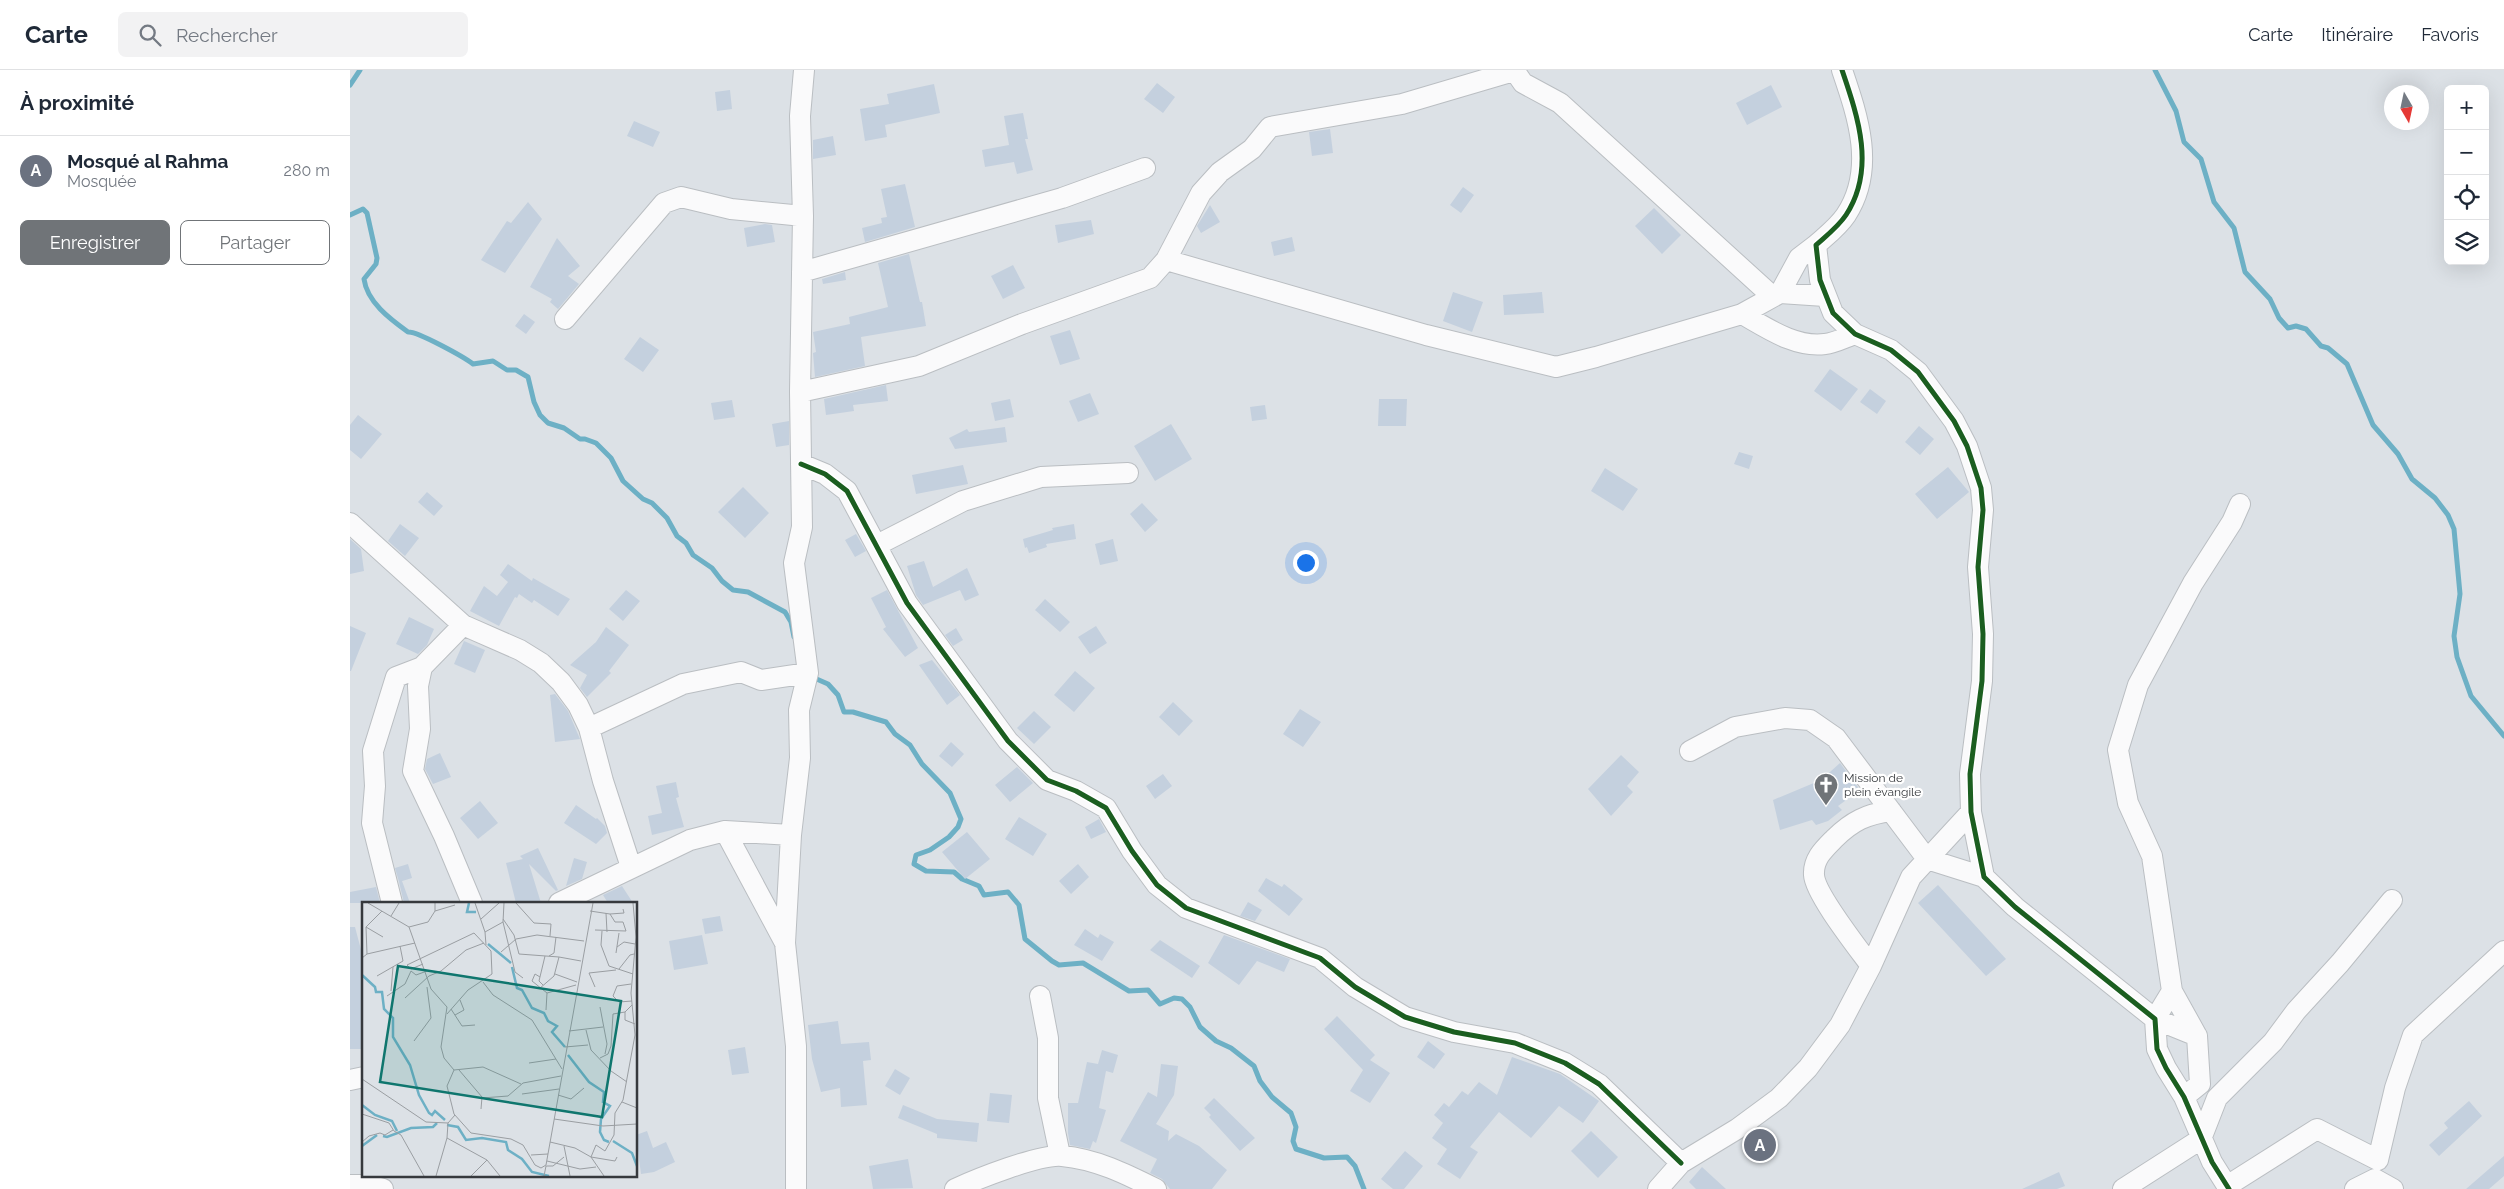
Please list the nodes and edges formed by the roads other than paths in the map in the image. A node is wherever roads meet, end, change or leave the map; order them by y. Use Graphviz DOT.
graph roads {
  1 [pos="804,70"];
  2 [pos="1514,70"];
  3 [pos="1842,70"];
  4 [pos="1145,168"];
  5 [pos="803,216"];
  6 [pos="1816,245"];
  7 [pos="1166,260"];
  8 [pos="802,272"];
  9 [pos="1776,295"];
  10 [pos="1825,296"];
  11 [pos="1742,314"];
  12 [pos="565,319"];
  13 [pos="1855,334"];
  14 [pos="800,392"];
  15 [pos="801,464"];
  16 [pos="1128,473"];
  17 [pos="2240,504"];
  18 [pos="350,523"];
  19 [pos="876,545"];
  20 [pos="463,625"];
  21 [pos="422,667"];
  22 [pos="808,673"];
  23 [pos="589,728"];
  24 [pos="1690,751"];
  25 [pos="1891,811"];
  26 [pos="1971,812"];
  27 [pos="725,831"];
  28 [pos="791,834"];
  29 [pos="1928,859"];
  30 [pos="631,867"];
  31 [pos="1984,878"];
  32 [pos="2392,900"];
  33 [pos="392,902"];
  34 [pos="472,902"];
  35 [pos="561,902"];
  36 [pos="785,943"];
  37 [pos="2504,951"];
  38 [pos="1871,966"];
  39 [pos="2172,991"];
  40 [pos="1040,996"];
  41 [pos="2155,1019"];
  42 [pos="2198,1036"];
  43 [pos="2184,1097"];
  44 [pos="2201,1139"];
  45 [pos="1060,1155"];
  46 [pos="1681,1164"];
  47 [pos="350,1185"];
  48 [pos="1146,1187"];
  49 [pos="2228,1188"];
  50 [pos="383,1189"];
  51 [pos="796,1189"];
  52 [pos="955,1189"];
  53 [pos="1658,1189"];
  54 [pos="2123,1189"];
  55 [pos="2355,1189"];
  56 [pos="2393,1189"];
  1 -- 5 [label="street"];
  2 -- 7 [label="street"];
  2 -- 9 [label="street"];
  3 -- 6 [label="street"];
  4 -- 8 [label="street"];
  5 -- 8 [label="street"];
  5 -- 12 [label="street"];
  6 -- 9 [label="street"];
  6 -- 10 [label="street"];
  7 -- 11 [label="street"];
  7 -- 14 [label="street"];
  8 -- 14 [label="street"];
  9 -- 10 [label="street"];
  9 -- 11 [label="street"];
  10 -- 13 [label="street"];
  11 -- 13 [label="street"];
  13 -- 26 [label="street"];
  14 -- 15 [label="street"];
  15 -- 19 [label="street"];
  15 -- 22 [label="street"];
  16 -- 19 [label="street"];
  17 -- 39 [label="street"];
  18 -- 20 [label="street"];
  19 -- 46 [label="street"];
  20 -- 21 [label="street"];
  20 -- 23 [label="street"];
  21 -- 33 [label="street"];
  21 -- 34 [label="street"];
  22 -- 23 [label="street"];
  22 -- 28 [label="street"];
  23 -- 30 [label="street"];
  24 -- 25 [label="street"];
  25 -- 29 [label="street"];
  25 -- 38 [label="street"];
  26 -- 29 [label="street"];
  26 -- 31 [label="street"];
  27 -- 28 [label="street"];
  27 -- 30 [label="street"];
  27 -- 36 [label="street"];
  28 -- 36 [label="street"];
  29 -- 31 [label="street"];
  29 -- 38 [label="street"];
  30 -- 35 [label="street"];
  31 -- 41 [label="street"];
  32 -- 44 [label="street"];
  36 -- 51 [label="street"];
  37 -- 49 [label="street"];
  38 -- 46 [label="street"];
  39 -- 41 [label="street"];
  39 -- 42 [label="street"];
  40 -- 45 [label="street"];
  41 -- 42 [label="street"];
  41 -- 43 [label="street"];
  42 -- 43 [label="street"];
  43 -- 44 [label="street"];
  44 -- 49 [label="street"];
  44 -- 54 [label="street"];
  45 -- 48 [label="street"];
  45 -- 52 [label="street"];
  46 -- 53 [label="street"];
  47 -- 50 [label="street"];
  55 -- 56 [label="street"];
}
